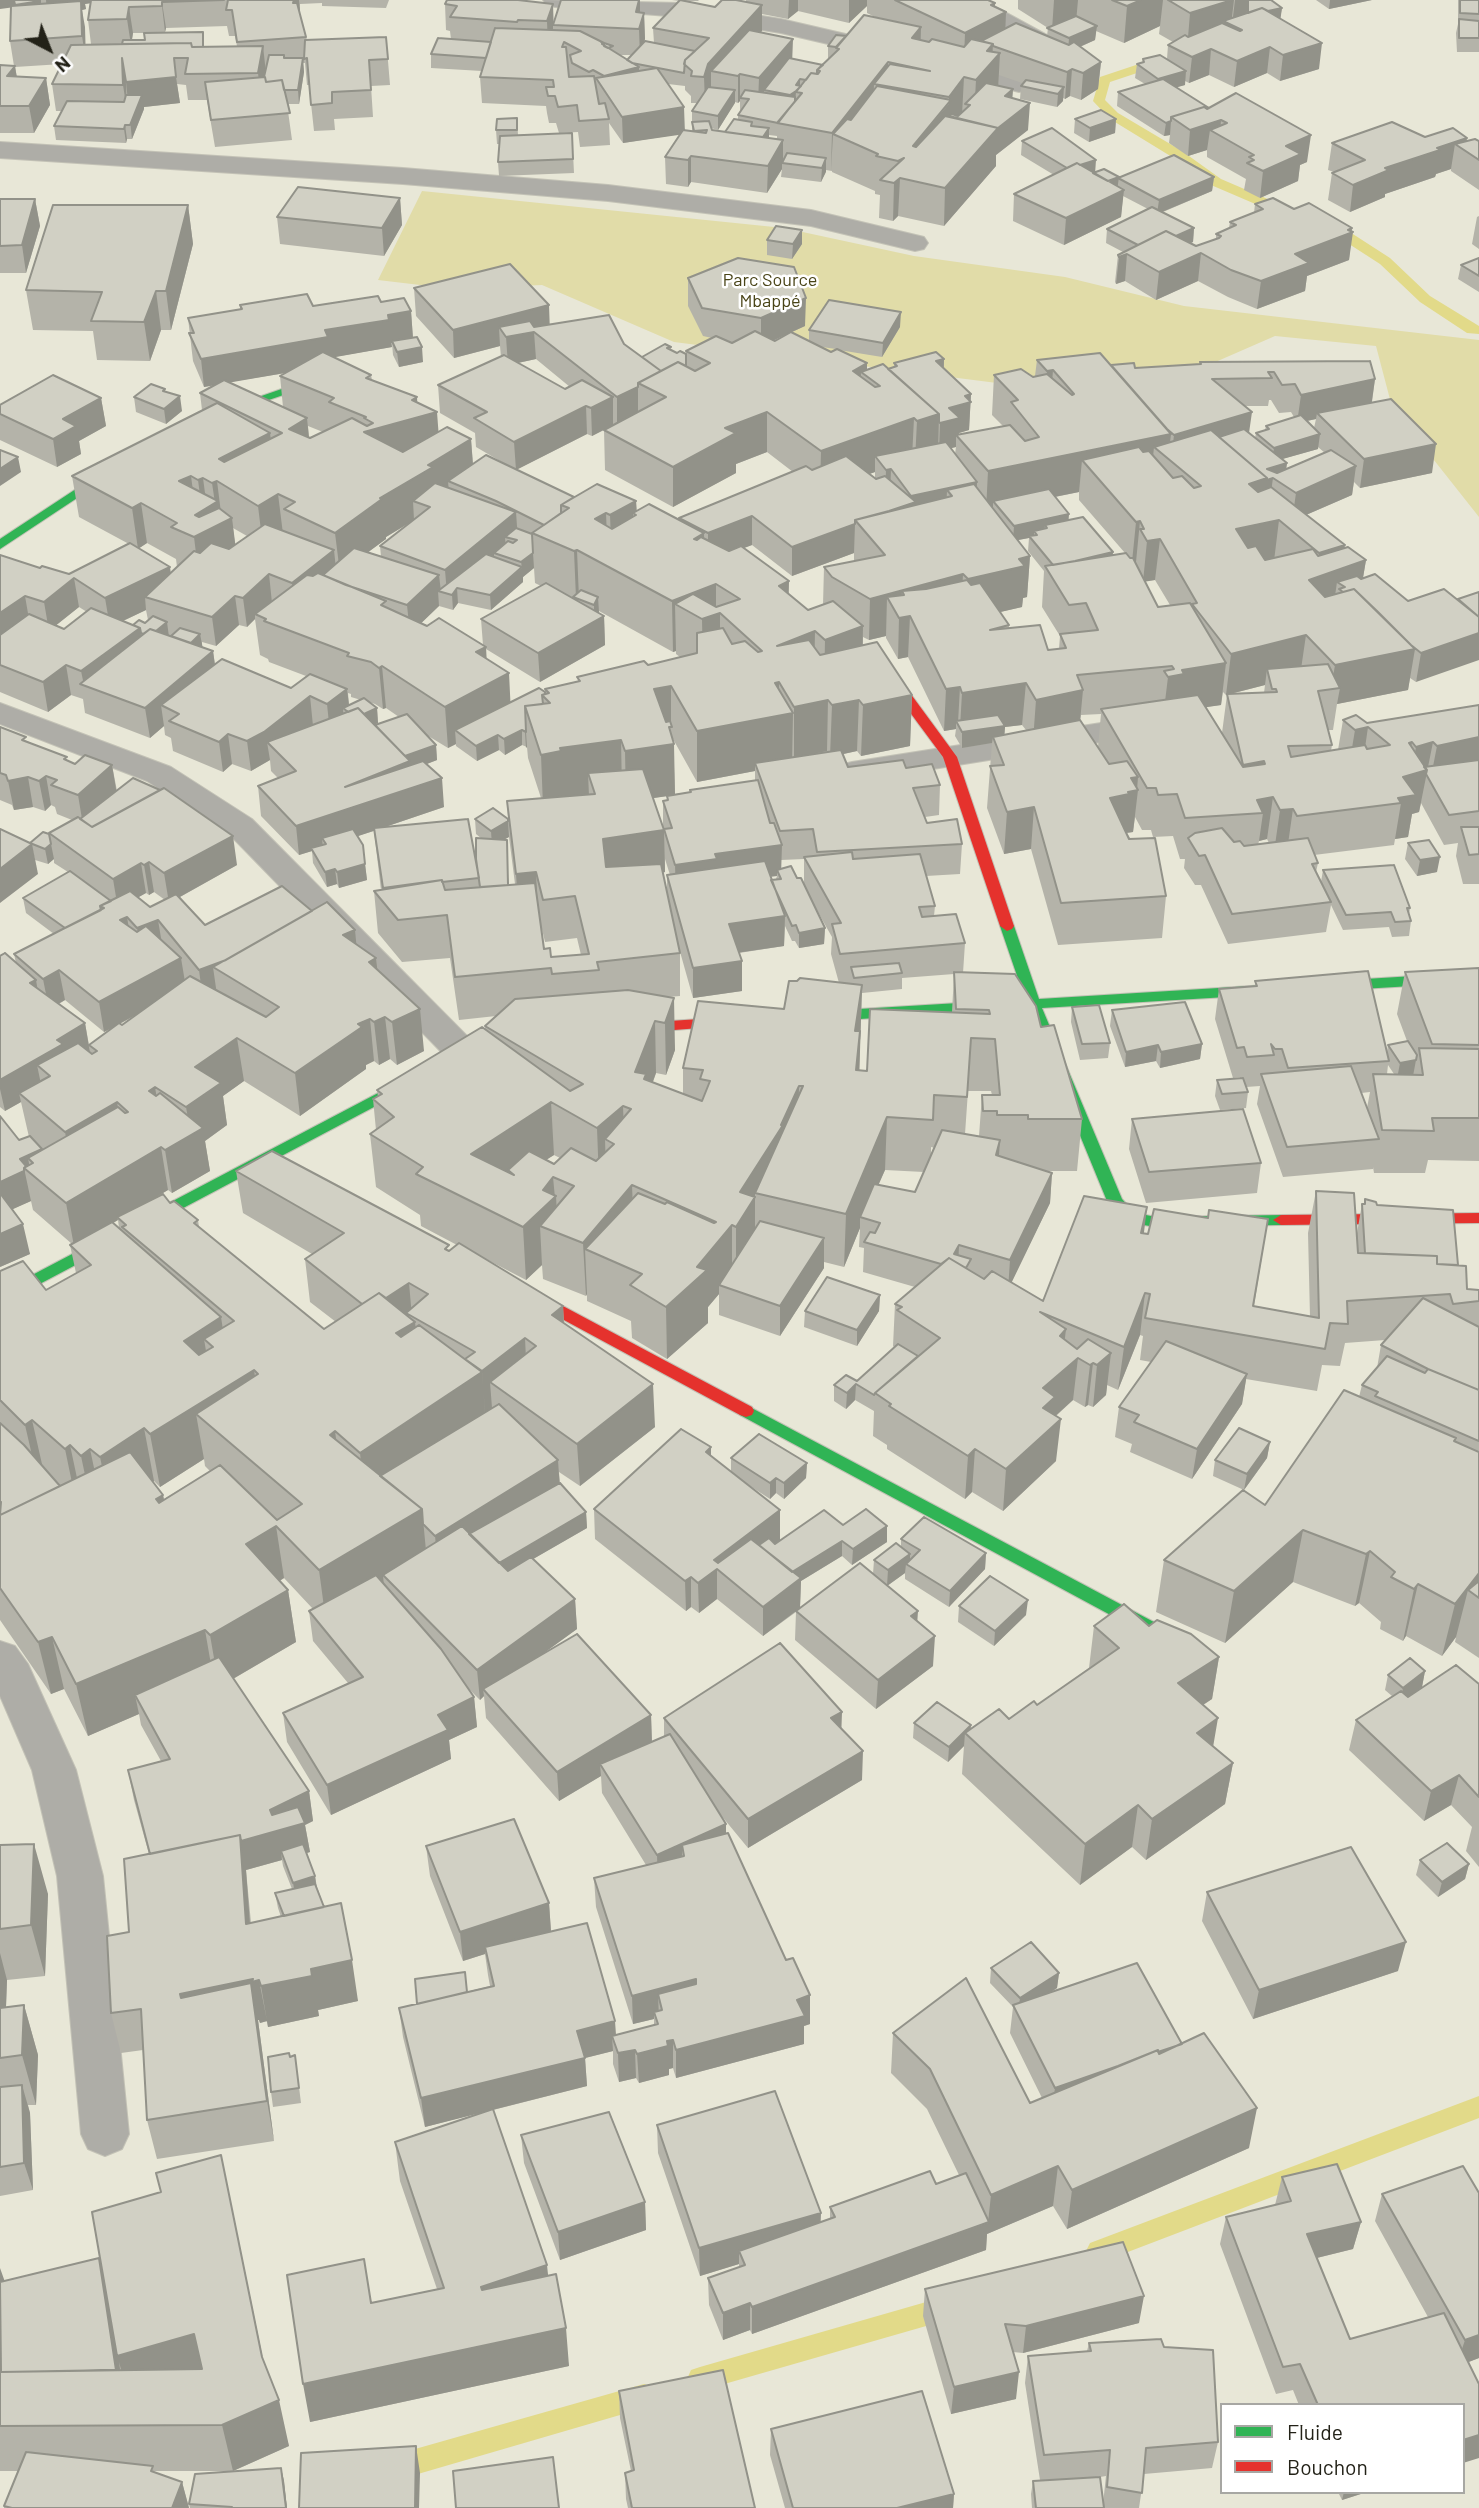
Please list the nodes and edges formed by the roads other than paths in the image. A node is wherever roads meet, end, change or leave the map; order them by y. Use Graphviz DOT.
graph roads {
  1 [pos="555,0"];
  2 [pos="965,0"];
  3 [pos="900,54"];
  4 [pos="1072,59"];
  5 [pos="927,61"];
  6 [pos="1020,85"];
  7 [pos="0,150"];
  8 [pos="915,243"];
  9 [pos="350,388"];
  10 [pos="195,425"];
  11 [pos="138,455"];
  12 [pos="0,545"];
  13 [pos="867,654"];
  14 [pos="0,713"];
  15 [pos="1179,720"];
  16 [pos="950,757"];
  17 [pos="828,776"];
  18 [pos="1479,977"];
  19 [pos="1032,1003"];
  20 [pos="787,1019"];
  21 [pos="760,1020"];
  22 [pos="610,1030"];
  23 [pos="455,1059"];
  24 [pos="1479,1218"];
  25 [pos="504,1280"];
  26 [pos="0,1299"];
  27 [pos="1163,1635"];
  28 [pos="0,1658"];
  29 [pos="105,2134"];
  1 -- 3 [label="street"];
  2 -- 4 [label="street"];
  5 -- 6 [label="street"];
  7 -- 8 [label="street"];
  9 -- 10 [label="street"];
  11 -- 12 [label="street"];
  13 -- 16 [label="street"];
  14 -- 23 [label="street"];
  15 -- 16 [label="street"];
  16 -- 17 [label="street"];
  16 -- 19 [label="street"];
  18 -- 19 [label="street"];
  19 -- 20 [label="street"];
  19 -- 24 [label="street"];
  21 -- 22 [label="street"];
  23 -- 26 [label="street"];
  25 -- 27 [label="street"];
  28 -- 29 [label="street"];
}
